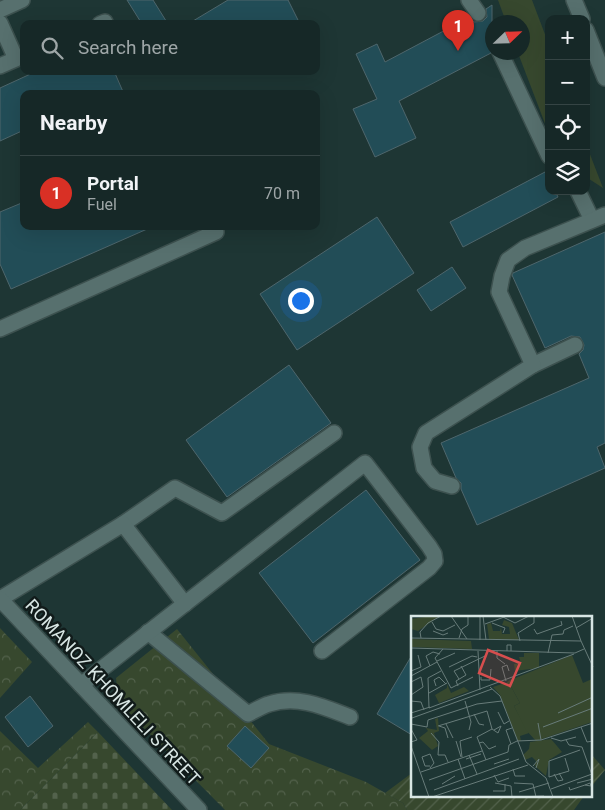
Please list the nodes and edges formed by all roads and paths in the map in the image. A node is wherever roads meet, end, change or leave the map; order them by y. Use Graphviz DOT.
graph roads {
  1 [pos="22,0"];
  2 [pos="469,0"];
  3 [pos="574,0"];
  4 [pos="0,10"];
  5 [pos="478,13"];
  6 [pos="580,15"];
  7 [pos="0,23"];
  8 [pos="590,40"];
  9 [pos="20,58"];
  10 [pos="504,60"];
  11 [pos="0,66"];
  12 [pos="605,78"];
  13 [pos="546,150"];
  14 [pos="581,195"];
  15 [pos="598,218"];
  16 [pos="216,232"];
  17 [pos="0,329"];
  18 [pos="575,346"];
  19 [pos="533,365"];
  20 [pos="334,432"];
  21 [pos="452,486"];
  22 [pos="123,524"];
  23 [pos="0,599"];
  24 [pos="185,604"];
  25 [pos="148,632"];
  26 [pos="322,651"];
  27 [pos="81,685"];
  28 [pos="350,717"];
  29 [pos="199,810"];
  1 -- 4 [label="street"];
  2 -- 5 [label="street"];
  3 -- 6 [label="street"];
  7 -- 9 [label="street"];
  8 -- 12 [label="street"];
  9 -- 11 [label="street"];
  10 -- 13 [label="street"];
  14 -- 15 [label="street"];
  15 -- 19 [label="street"];
  16 -- 17 [label="street"];
  18 -- 19 [label="street"];
  19 -- 21 [label="street"];
  20 -- 22 [label="street"];
  22 -- 23 [label="street"];
  22 -- 24 [label="street"];
  23 -- 27 [label="street, ROMANOZ KHOMLELI STREET"];
  24 -- 25 [label="street"];
  24 -- 26 [label="street"];
  25 -- 27 [label="street"];
  25 -- 28 [label="street"];
  27 -- 29 [label="street, ROMANOZ KHOMLELI STREET"];
}
